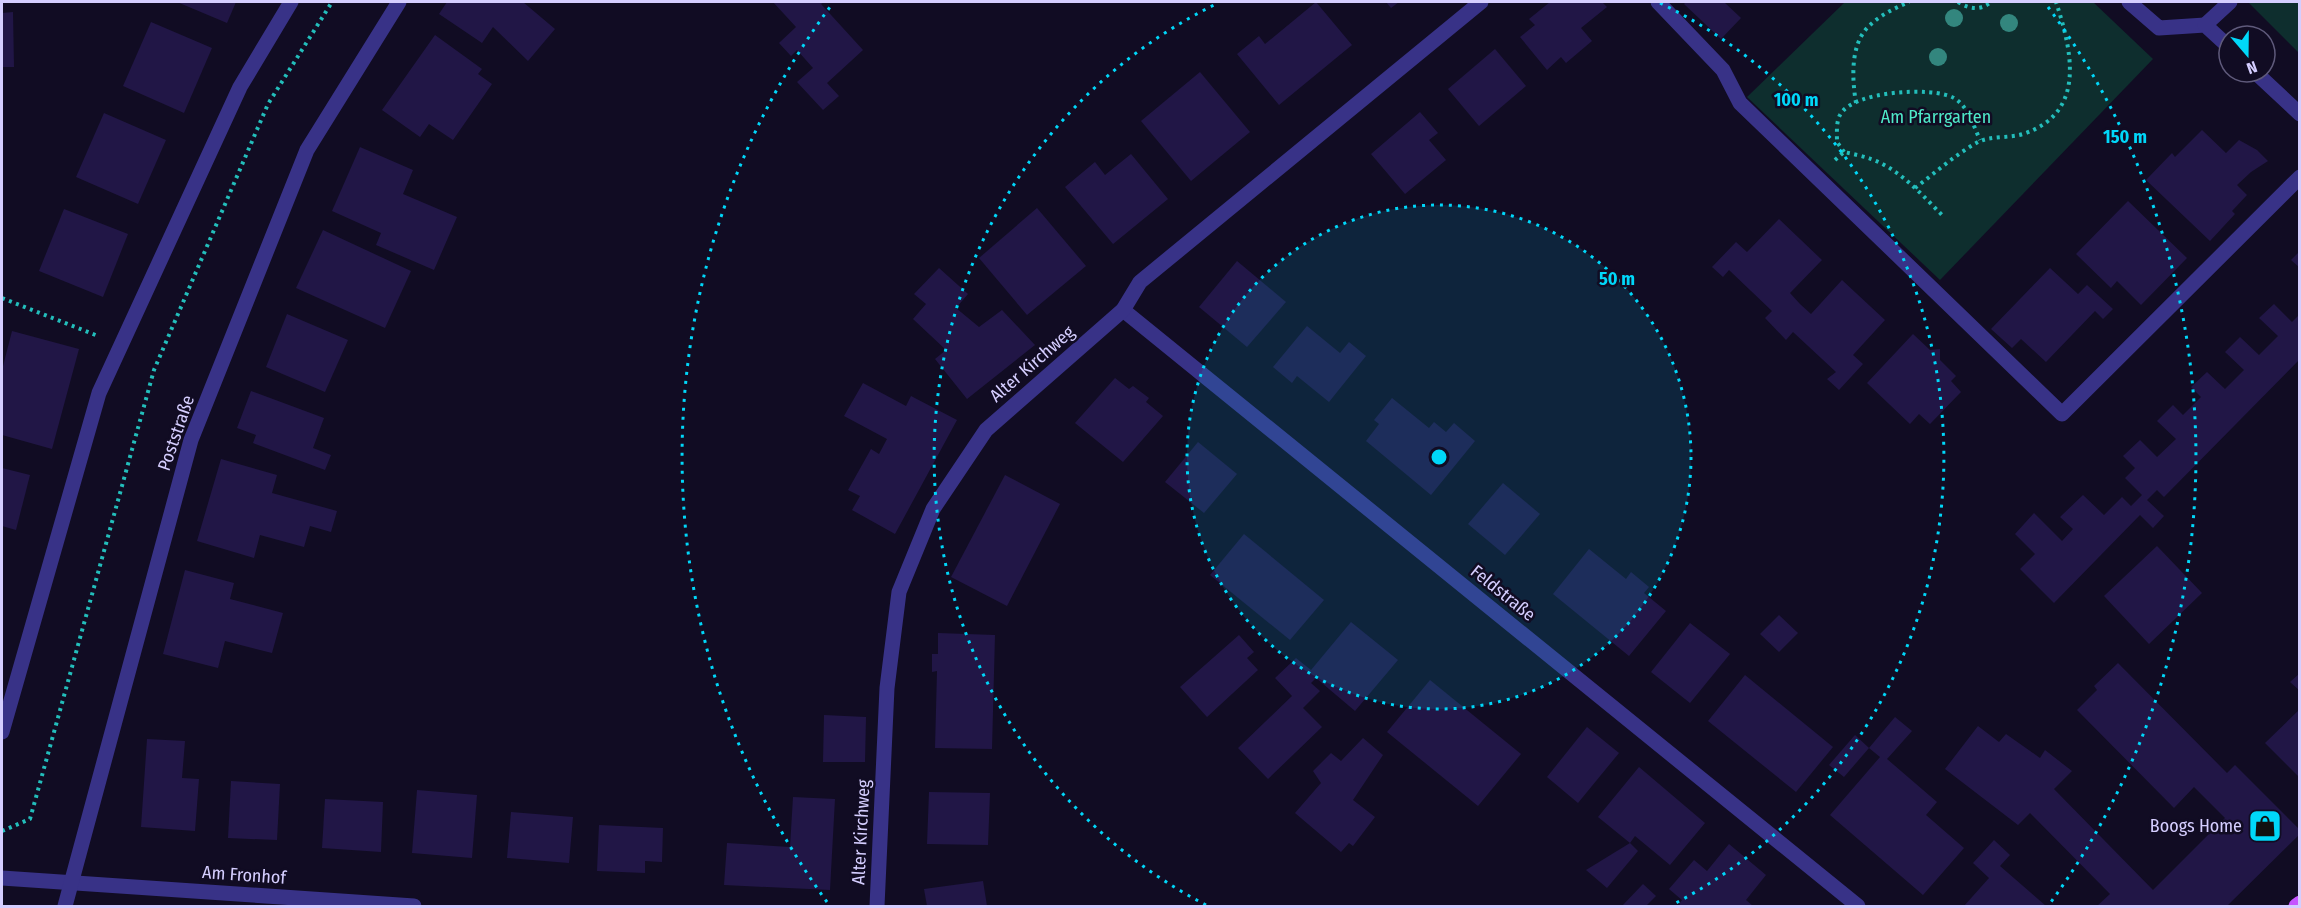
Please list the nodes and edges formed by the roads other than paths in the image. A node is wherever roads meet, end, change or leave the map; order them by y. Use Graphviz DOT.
graph roads {
  1 [pos="291,2"];
  2 [pos="399,2"];
  3 [pos="1481,2"];
  4 [pos="1658,2"];
  5 [pos="2129,2"];
  6 [pos="2230,2"];
  7 [pos="2205,25"];
  8 [pos="2217,36"];
  9 [pos="2268,84"];
  10 [pos="2300,114"];
  11 [pos="2300,177"];
  12 [pos="1123,310"];
  13 [pos="2,732"];
  14 [pos="2,878"];
  15 [pos="71,883"];
  16 [pos="65,906"];
  17 [pos="414,906"];
  18 [pos="877,906"];
  19 [pos="1858,906"];
  1 -- 13 [label="street"];
  2 -- 15 [label="street, Poststraße"];
  3 -- 12 [label="street, Alter Kirchweg"];
  4 -- 11 [label="street"];
  5 -- 7 [label="street"];
  6 -- 7 [label="street"];
  7 -- 8 [label="street"];
  9 -- 10 [label="street"];
  12 -- 18 [label="street, Alter Kirchweg"];
  12 -- 19 [label="street, Feldstraße"];
  14 -- 15 [label="street, Am Fronhof"];
  15 -- 16 [label="street, Poststraße"];
  15 -- 17 [label="street, Am Fronhof"];
}
